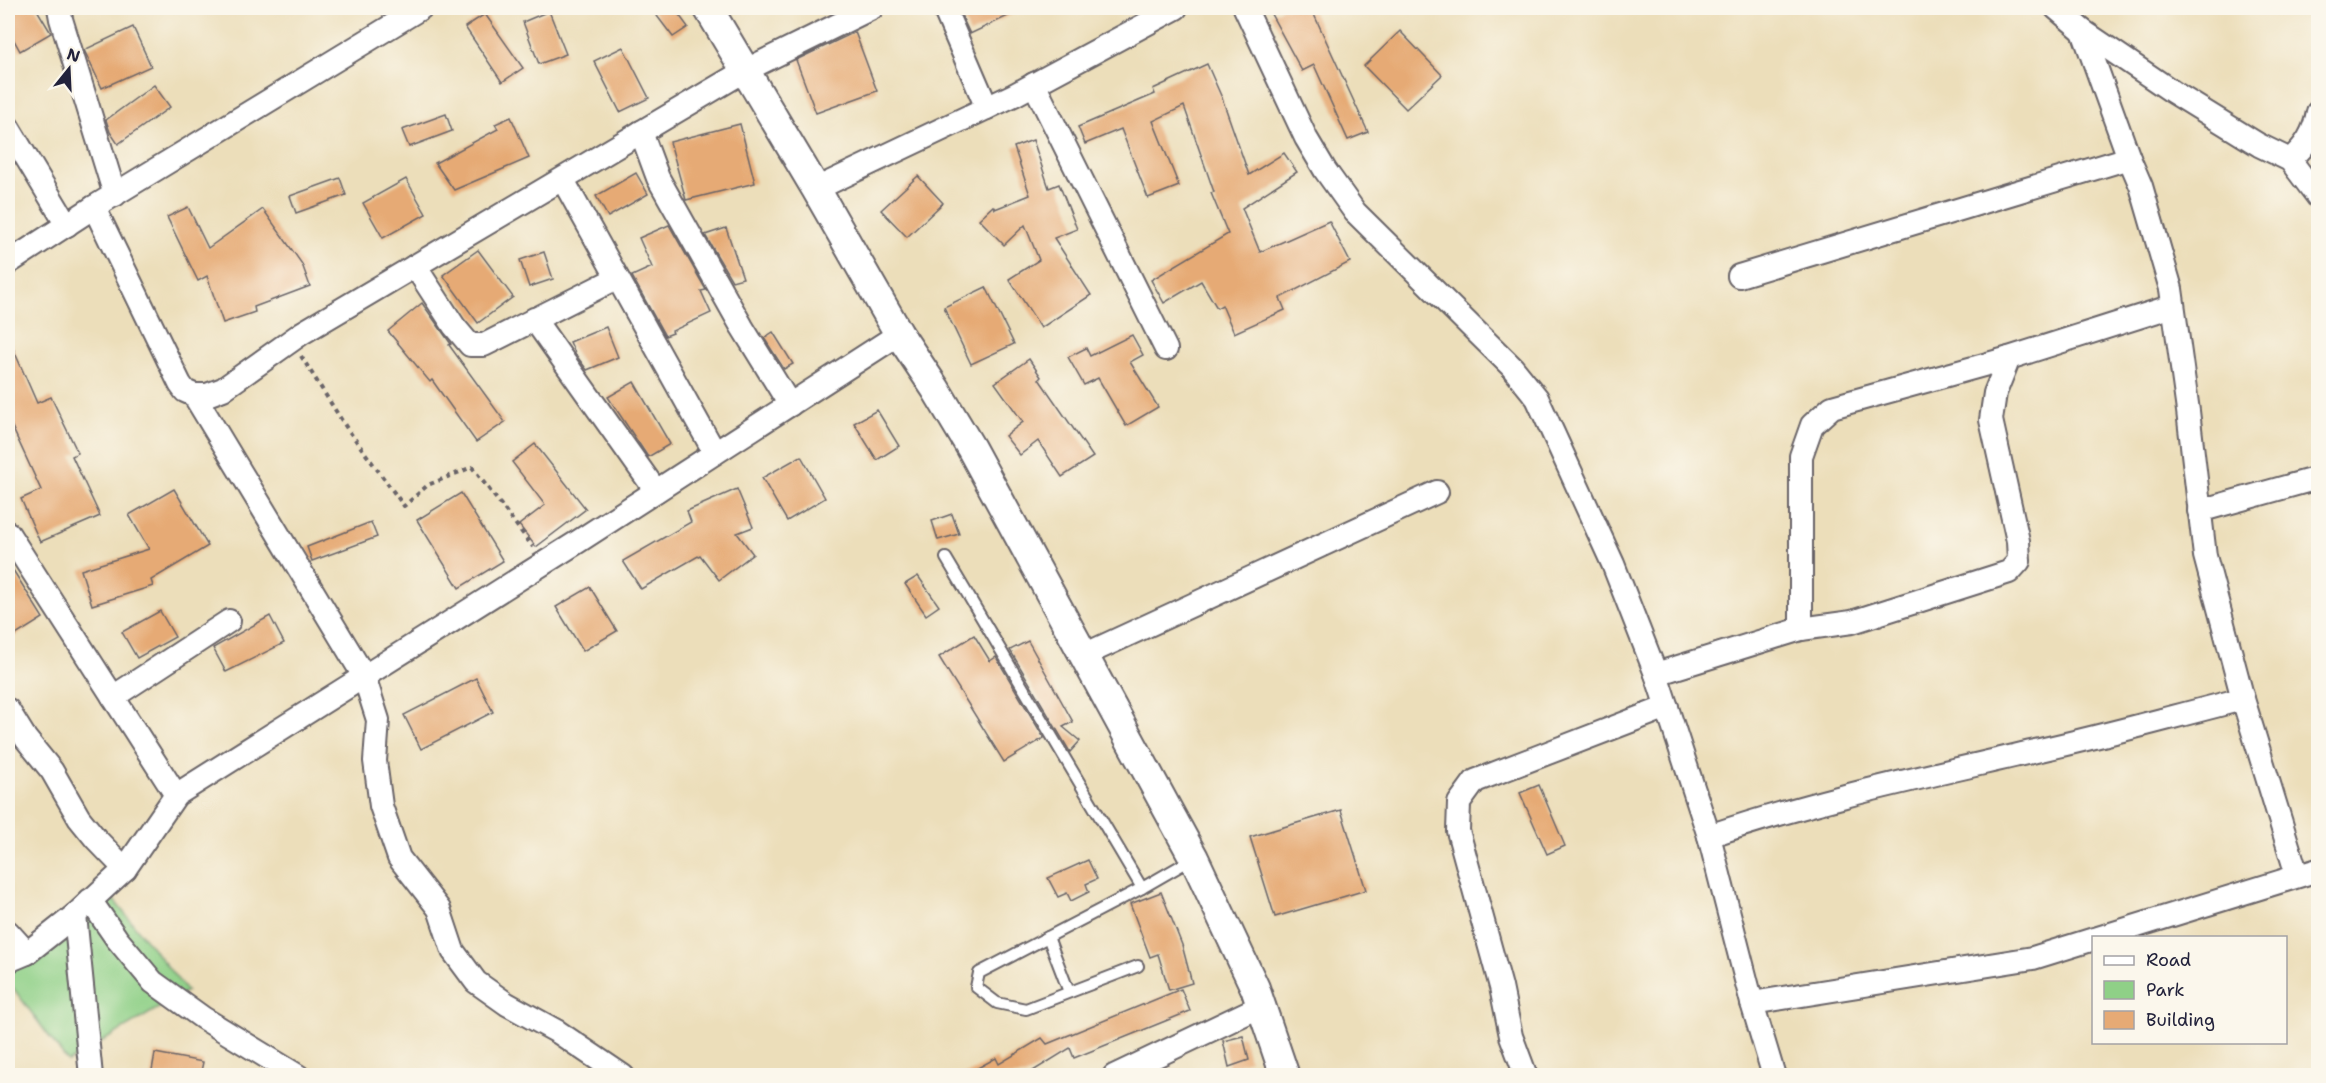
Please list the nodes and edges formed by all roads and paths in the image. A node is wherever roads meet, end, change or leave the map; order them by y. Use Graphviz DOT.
graph roads {
  1 [pos="59,8"];
  2 [pos="421,8"];
  3 [pos="708,8"];
  4 [pos="872,8"];
  5 [pos="944,8"];
  6 [pos="1176,8"];
  7 [pos="1245,8"];
  8 [pos="2056,8"];
  9 [pos="2083,31"];
  10 [pos="746,70"];
  11 [pos="1034,84"];
  12 [pos="987,108"];
  13 [pos="2319,112"];
  14 [pos="8,127"];
  15 [pos="641,132"];
  16 [pos="2129,158"];
  17 [pos="2290,160"];
  18 [pos="563,180"];
  19 [pos="816,189"];
  20 [pos="115,195"];
  21 [pos="2319,197"];
  22 [pos="94,207"];
  23 [pos="67,225"];
  24 [pos="8,263"];
  25 [pos="415,266"];
  26 [pos="1739,276"];
  27 [pos="618,278"];
  28 [pos="2173,306"];
  29 [pos="534,319"];
  30 [pos="899,334"];
  31 [pos="291,341"];
  32 [pos="1166,349"];
  33 [pos="2009,358"];
  34 [pos="194,395"];
  35 [pos="790,405"];
  36 [pos="715,453"];
  37 [pos="2319,478"];
  38 [pos="656,491"];
  39 [pos="1437,492"];
  40 [pos="2199,511"];
  41 [pos="8,533"];
  42 [pos="946,558"];
  43 [pos="545,562"];
  44 [pos="229,621"];
  45 [pos="1801,629"];
  46 [pos="1084,655"];
  47 [pos="1656,674"];
  48 [pos="364,676"];
  49 [pos="113,698"];
  50 [pos="2243,699"];
  51 [pos="1667,707"];
  52 [pos="8,710"];
  53 [pos="176,795"];
  54 [pos="1709,836"];
  55 [pos="1194,858"];
  56 [pos="125,869"];
  57 [pos="2308,873"];
  58 [pos="1142,888"];
  59 [pos="82,908"];
  60 [pos="8,932"];
  61 [pos="2104,936"];
  62 [pos="1048,937"];
  63 [pos="2092,940"];
  64 [pos="17,957"];
  65 [pos="1138,966"];
  66 [pos="1069,992"];
  67 [pos="1752,1002"];
  68 [pos="1261,1006"];
  69 [pos="288,1073"];
  70 [pos="91,1076"];
  71 [pos="623,1076"];
  72 [pos="1114,1076"];
  73 [pos="1285,1076"];
  74 [pos="1526,1076"];
  75 [pos="1774,1076"];
  1 -- 20 [label="street"];
  2 -- 20 [label="street"];
  3 -- 10 [label="street"];
  4 -- 10 [label="street"];
  5 -- 12 [label="street"];
  6 -- 11 [label="street"];
  7 -- 47 [label="street"];
  8 -- 9 [label="street"];
  9 -- 16 [label="street"];
  9 -- 17 [label="street"];
  10 -- 15 [label="street"];
  10 -- 19 [label="street"];
  11 -- 12 [label="street"];
  11 -- 32 [label="street"];
  12 -- 19 [label="street"];
  13 -- 17 [label="street"];
  14 -- 23 [label="street"];
  15 -- 18 [label="street"];
  15 -- 35 [label="street"];
  16 -- 26 [label="street"];
  16 -- 28 [label="street"];
  17 -- 21 [label="street"];
  18 -- 25 [label="street"];
  18 -- 27 [label="street"];
  19 -- 30 [label="street"];
  20 -- 22 [label="street"];
  22 -- 23 [label="street"];
  22 -- 34 [label="street"];
  23 -- 24 [label="street"];
  25 -- 29 [label="street"];
  25 -- 31 [label="street"];
  27 -- 29 [label="street"];
  27 -- 36 [label="street"];
  28 -- 33 [label="street"];
  28 -- 40 [label="street"];
  29 -- 38 [label="street"];
  30 -- 35 [label="street"];
  30 -- 46 [label="street"];
  31 -- 34 [label="street"];
  31 -- 43 [label="path"];
  33 -- 45 [label="street"];
  33 -- 45 [label="street"];
  34 -- 48 [label="street"];
  35 -- 36 [label="street"];
  36 -- 38 [label="street"];
  37 -- 40 [label="street"];
  38 -- 43 [label="street"];
  39 -- 46 [label="street"];
  40 -- 50 [label="street"];
  41 -- 49 [label="street"];
  42 -- 58 [label="lane"];
  43 -- 48 [label="street"];
  44 -- 49 [label="street"];
  45 -- 47 [label="street"];
  46 -- 55 [label="street"];
  47 -- 51 [label="street"];
  48 -- 53 [label="street"];
  48 -- 71 [label="street"];
  49 -- 53 [label="street"];
  50 -- 54 [label="street"];
  50 -- 57 [label="street"];
  51 -- 54 [label="street"];
  51 -- 74 [label="street"];
  52 -- 56 [label="street"];
  53 -- 56 [label="street"];
  54 -- 67 [label="street"];
  55 -- 58 [label="lane"];
  55 -- 68 [label="street"];
  56 -- 59 [label="street"];
  57 -- 61 [label="street"];
  58 -- 62 [label="lane"];
  59 -- 64 [label="street"];
  59 -- 69 [label="street"];
  59 -- 70 [label="street"];
  60 -- 64 [label="street"];
  62 -- 66 [label="lane"];
  62 -- 66 [label="lane"];
  63 -- 67 [label="street"];
  65 -- 66 [label="lane"];
  67 -- 75 [label="street"];
  68 -- 72 [label="street"];
  68 -- 73 [label="street"];
}
